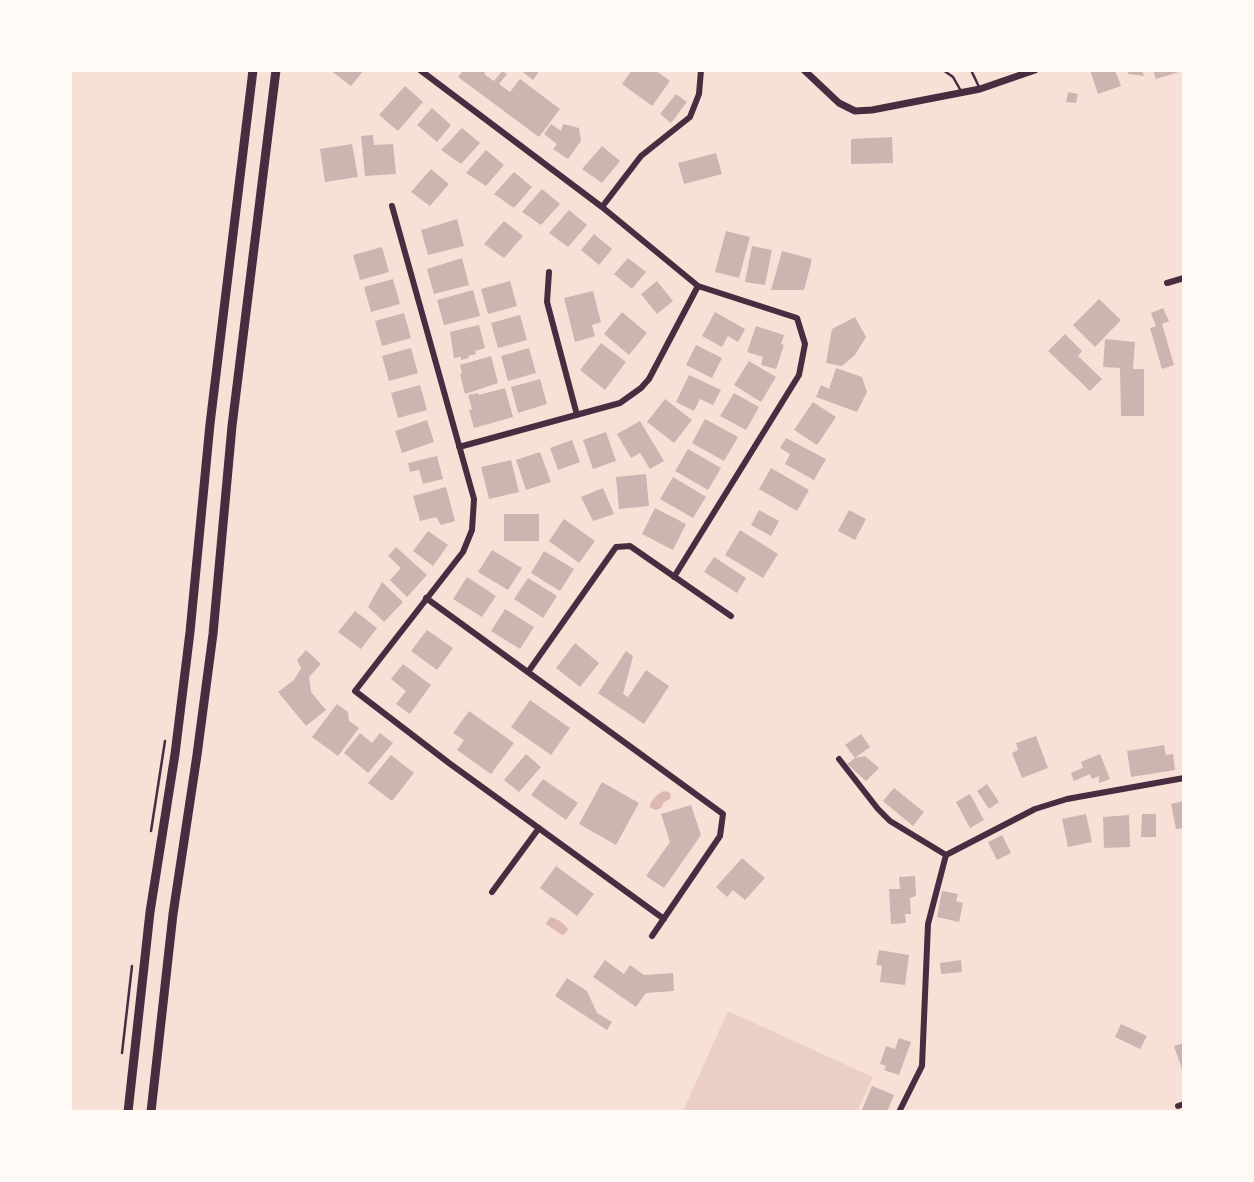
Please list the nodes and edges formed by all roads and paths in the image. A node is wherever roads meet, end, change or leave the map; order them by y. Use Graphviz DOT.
graph roads {
  1 [pos="253,70"];
  2 [pos="275,70"];
  3 [pos="420,70"];
  4 [pos="701,70"];
  5 [pos="804,70"];
  6 [pos="943,70"];
  7 [pos="971,70"];
  8 [pos="1035,70"];
  9 [pos="980,89"];
  10 [pos="962,92"];
  11 [pos="393,206"];
  12 [pos="602,207"];
  13 [pos="549,272"];
  14 [pos="1184,278"];
  15 [pos="1167,283"];
  16 [pos="698,286"];
  17 [pos="577,415"];
  18 [pos="459,447"];
  19 [pos="674,577"];
  20 [pos="426,598"];
  21 [pos="731,616"];
  22 [pos="528,672"];
  23 [pos="166,734"];
  24 [pos="839,759"];
  25 [pos="1184,778"];
  26 [pos="539,828"];
  27 [pos="150,832"];
  28 [pos="946,855"];
  29 [pos="492,892"];
  30 [pos="664,919"];
  31 [pos="652,936"];
  32 [pos="133,957"];
  33 [pos="122,1060"];
  34 [pos="128,1112"];
  35 [pos="151,1112"];
  36 [pos="899,1112"];
  1 -- 34 [label="main road"];
  2 -- 35 [label="main road"];
  3 -- 12 [label="street"];
  4 -- 12 [label="street"];
  5 -- 10 [label="street"];
  6 -- 10 [label="lane"];
  7 -- 9 [label="lane"];
  8 -- 9 [label="street"];
  9 -- 10 [label="street"];
  11 -- 18 [label="street"];
  12 -- 16 [label="street"];
  13 -- 17 [label="street"];
  14 -- 15 [label="street"];
  16 -- 17 [label="street"];
  16 -- 19 [label="street"];
  17 -- 18 [label="street"];
  18 -- 20 [label="street"];
  19 -- 21 [label="street"];
  19 -- 22 [label="street"];
  20 -- 22 [label="street"];
  20 -- 26 [label="street"];
  22 -- 30 [label="street"];
  23 -- 27 [label="path"];
  24 -- 28 [label="street"];
  25 -- 28 [label="street"];
  26 -- 29 [label="street"];
  26 -- 30 [label="street"];
  28 -- 36 [label="street"];
  30 -- 31 [label="street"];
  32 -- 33 [label="path"];
}
